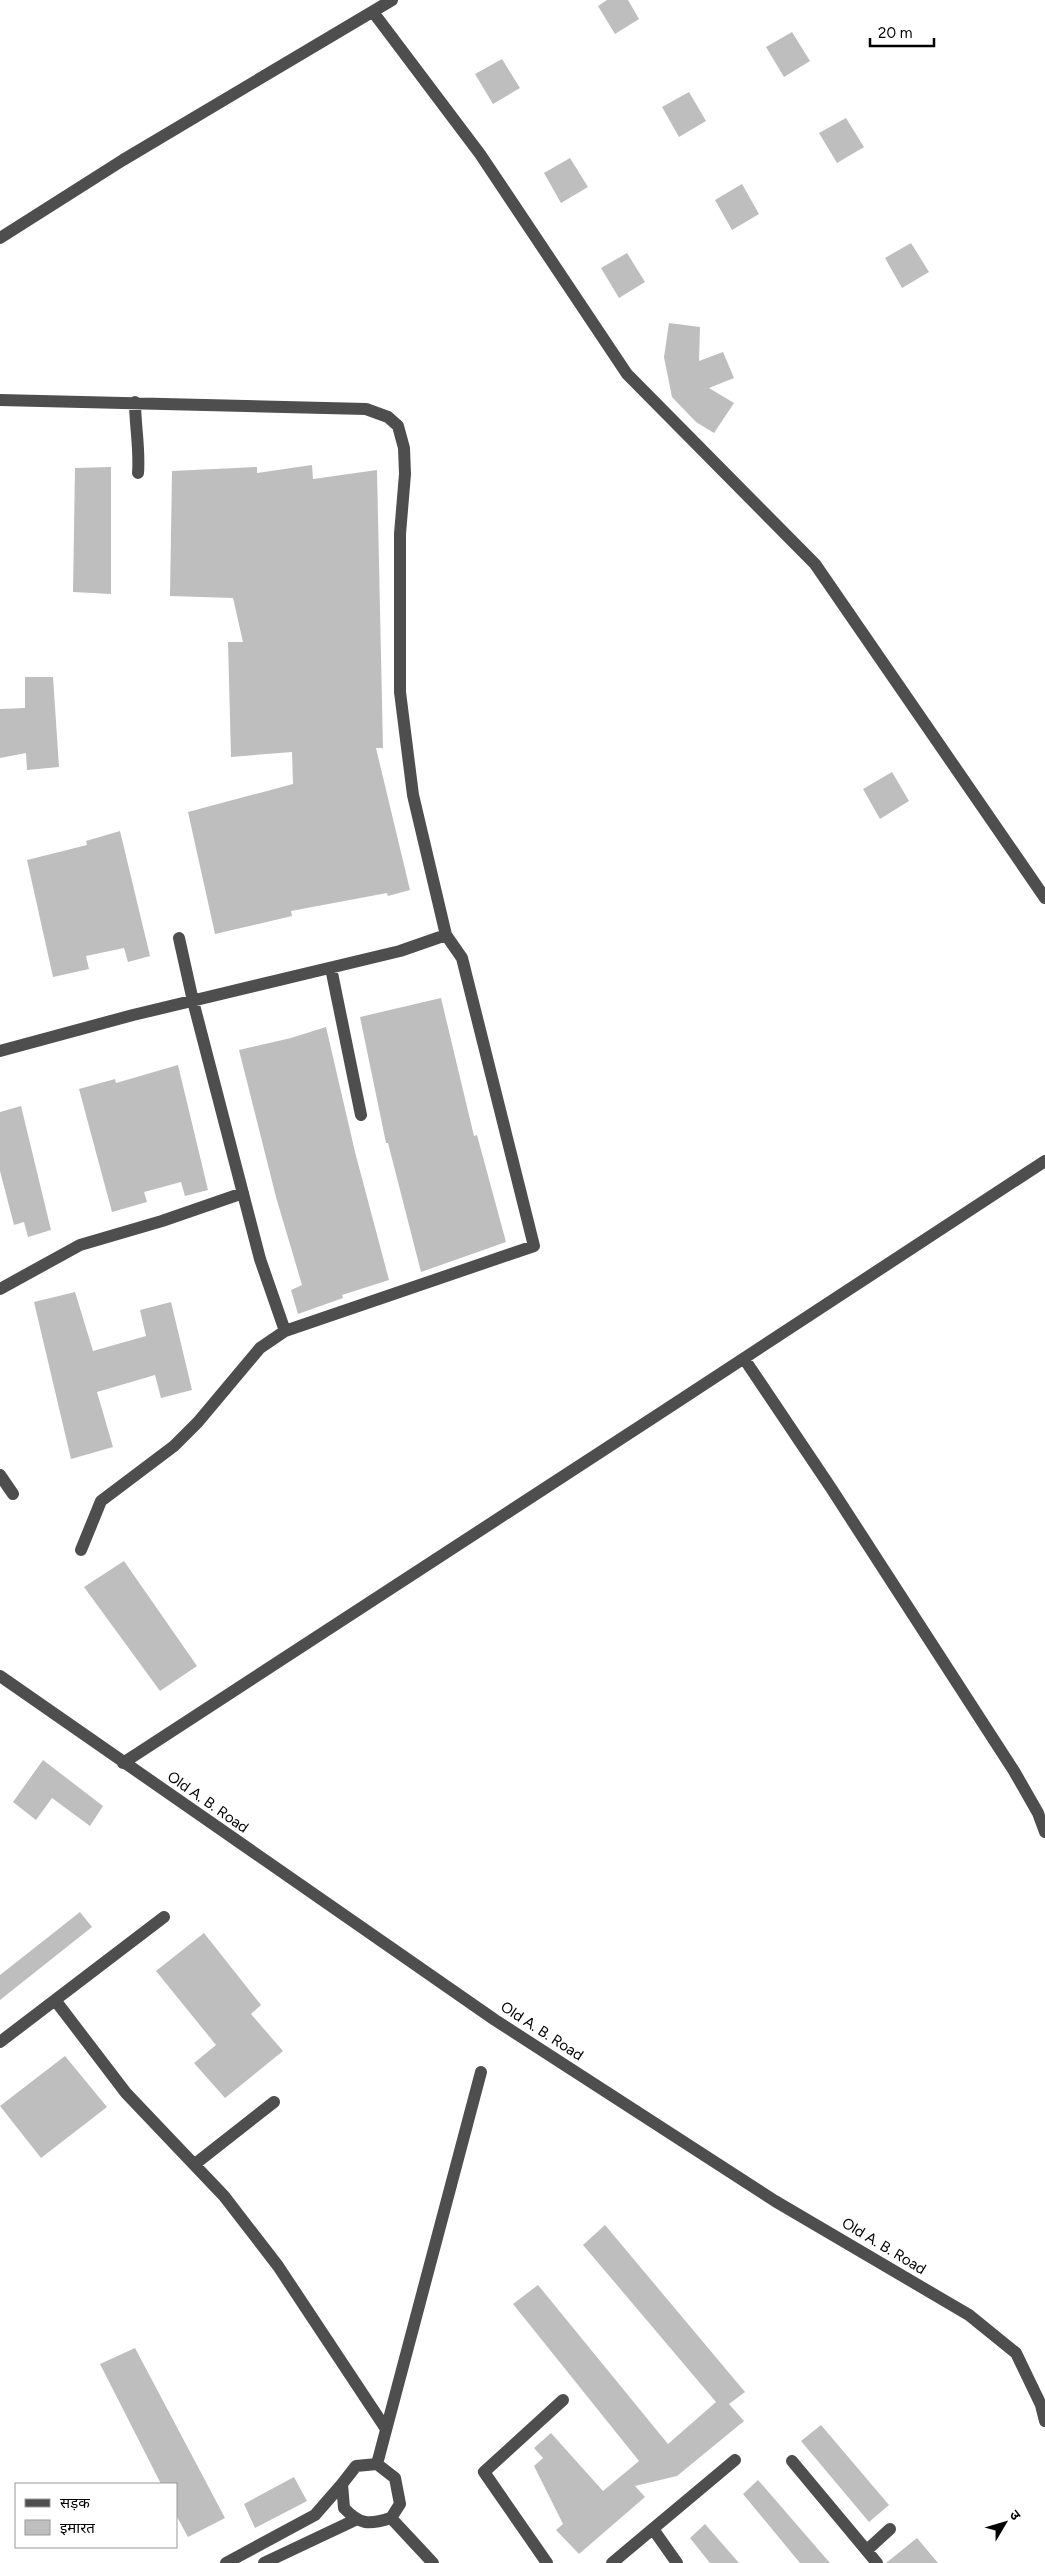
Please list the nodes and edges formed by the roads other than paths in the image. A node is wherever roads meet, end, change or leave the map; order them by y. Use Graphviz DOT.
graph roads {
  1 [pos="392,0"];
  2 [pos="372,12"];
  3 [pos="0,238"];
  4 [pos="0,400"];
  5 [pos="135,402"];
  6 [pos="138,473"];
  7 [pos="1045,898"];
  8 [pos="446,935"];
  9 [pos="179,938"];
  10 [pos="331,968"];
  11 [pos="193,1001"];
  12 [pos="0,1051"];
  13 [pos="361,1115"];
  14 [pos="1045,1161"];
  15 [pos="243,1193"];
  16 [pos="0,1288"];
  17 [pos="285,1331"];
  18 [pos="745,1360"];
  19 [pos="0,1475"];
  20 [pos="13,1494"];
  21 [pos="81,1550"];
  22 [pos="0,1676"];
  23 [pos="123,1763"];
  24 [pos="1045,1832"];
  25 [pos="164,1917"];
  26 [pos="55,2000"];
  27 [pos="0,2042"];
  28 [pos="481,2072"];
  29 [pos="274,2102"];
  30 [pos="194,2164"];
  31 [pos="564,2400"];
  32 [pos="1043,2404"];
  33 [pos="1045,2422"];
  34 [pos="386,2430"];
  35 [pos="735,2460"];
  36 [pos="792,2461"];
  37 [pos="377,2464"];
  38 [pos="342,2484"];
  39 [pos="391,2518"];
  40 [pos="355,2520"];
  41 [pos="653,2528"];
  42 [pos="890,2529"];
  43 [pos="867,2550"];
  44 [pos="226,2563"];
  45 [pos="264,2563"];
  46 [pos="433,2563"];
  47 [pos="546,2563"];
  48 [pos="612,2563"];
  49 [pos="677,2563"];
  50 [pos="877,2563"];
  1 -- 2 [label="street"];
  2 -- 3 [label="street"];
  2 -- 7 [label="street"];
  4 -- 5 [label="street"];
  5 -- 6 [label="street"];
  5 -- 8 [label="street"];
  8 -- 10 [label="street"];
  8 -- 17 [label="street"];
  9 -- 11 [label="street"];
  10 -- 11 [label="street"];
  10 -- 13 [label="street"];
  11 -- 12 [label="street"];
  11 -- 15 [label="street"];
  14 -- 18 [label="street"];
  15 -- 16 [label="street"];
  15 -- 17 [label="street"];
  17 -- 21 [label="street"];
  18 -- 23 [label="street"];
  18 -- 24 [label="street"];
  19 -- 20 [label="street"];
  22 -- 23 [label="street, Old A. B. Road"];
  23 -- 32 [label="street, Old A. B. Road"];
  25 -- 26 [label="street"];
  26 -- 27 [label="street"];
  26 -- 30 [label="street"];
  28 -- 34 [label="street"];
  29 -- 30 [label="street"];
  30 -- 34 [label="street"];
  31 -- 47 [label="street"];
  32 -- 33 [label="street, Old A. B. Road"];
  34 -- 37 [label="street"];
  35 -- 41 [label="street"];
  36 -- 43 [label="street"];
  37 -- 38 [label="street"];
  37 -- 39 [label="street"];
  38 -- 40 [label="street"];
  38 -- 44 [label="street"];
  39 -- 40 [label="street"];
  39 -- 46 [label="street"];
  40 -- 45 [label="street"];
  41 -- 48 [label="street"];
  41 -- 49 [label="street"];
  42 -- 43 [label="street"];
  43 -- 50 [label="street"];
}
